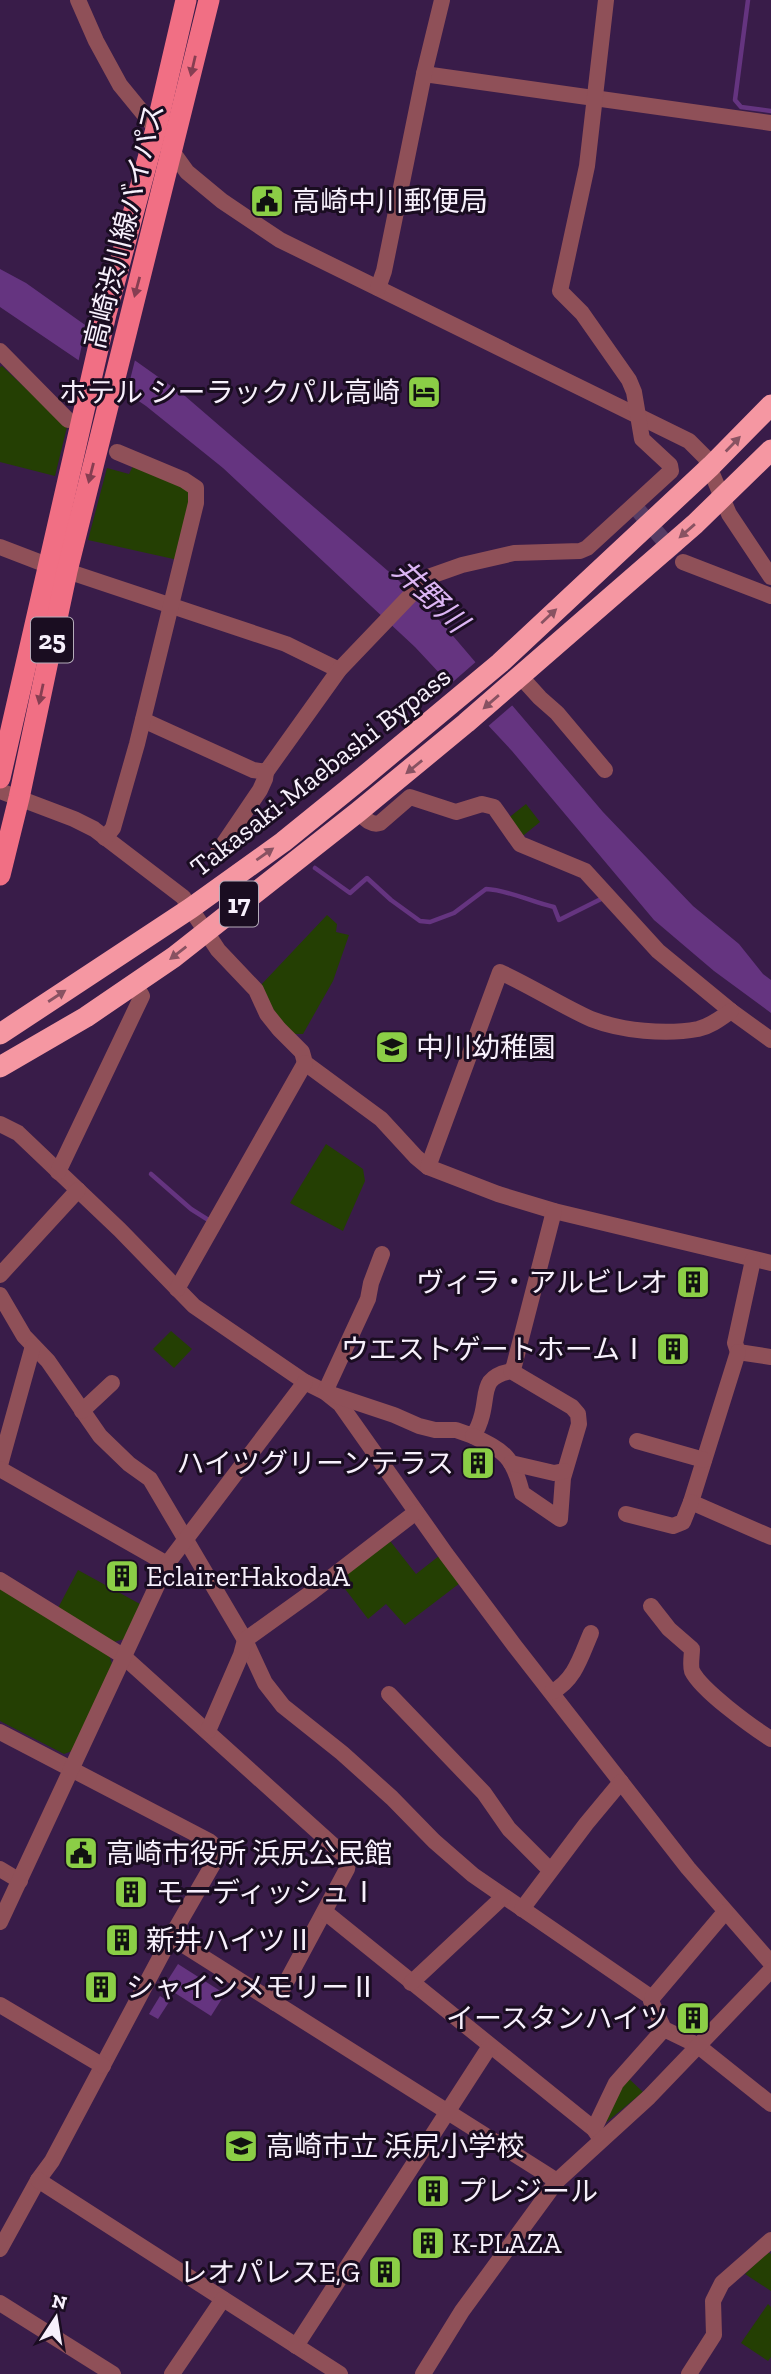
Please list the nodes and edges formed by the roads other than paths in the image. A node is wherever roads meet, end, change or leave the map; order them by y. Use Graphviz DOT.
graph roads {
  1 [pos="78,0"];
  2 [pos="186,0"];
  3 [pos="209,0"];
  4 [pos="442,0"];
  5 [pos="606,0"];
  6 [pos="424,74"];
  7 [pos="594,100"];
  8 [pos="771,123"];
  9 [pos="156,128"];
  10 [pos="172,150"];
  11 [pos="378,288"];
  12 [pos="0,351"];
  13 [pos="771,405"];
  14 [pos="637,415"];
  15 [pos="68,420"];
  16 [pos="771,450"];
  17 [pos="117,452"];
  18 [pos="711,467"];
  19 [pos="722,498"];
  20 [pos="0,547"];
  21 [pos="682,562"];
  22 [pos="57,568"];
  23 [pos="771,578"];
  24 [pos="771,596"];
  25 [pos="171,605"];
  26 [pos="339,670"];
  27 [pos="518,678"];
  28 [pos="143,720"];
  29 [pos="605,770"];
  30 [pos="266,772"];
  31 [pos="0,778"];
  32 [pos="10,794"];
  33 [pos="358,812"];
  34 [pos="106,838"];
  35 [pos="218,852"];
  36 [pos="0,875"];
  37 [pos="191,908"];
  38 [pos="206,931"];
  39 [pos="135,984"];
  40 [pos="731,1011"];
  41 [pos="0,1034"];
  42 [pos="771,1040"];
  43 [pos="304,1063"];
  44 [pos="0,1067"];
  45 [pos="0,1124"];
  46 [pos="428,1167"];
  47 [pos="58,1172"];
  48 [pos="78,1190"];
  49 [pos="554,1211"];
  50 [pos="382,1254"];
  51 [pos="753,1259"];
  52 [pos="771,1263"];
  53 [pos="0,1275"];
  54 [pos="177,1289"];
  55 [pos="0,1295"];
  56 [pos="33,1346"];
  57 [pos="738,1352"];
  58 [pos="771,1357"];
  59 [pos="511,1371"];
  60 [pos="304,1382"];
  61 [pos="112,1383"];
  62 [pos="325,1392"];
  63 [pos="82,1411"];
  64 [pos="473,1436"];
  65 [pos="637,1441"];
  66 [pos="704,1460"];
  67 [pos="511,1463"];
  68 [pos="0,1467"];
  69 [pos="564,1471"];
  70 [pos="691,1502"];
  71 [pos="416,1512"];
  72 [pos="626,1514"];
  73 [pos="771,1537"];
  74 [pos="185,1538"];
  75 [pos="167,1564"];
  76 [pos="0,1580"];
  77 [pos="651,1606"];
  78 [pos="591,1633"];
  79 [pos="245,1640"];
  80 [pos="123,1656"];
  81 [pos="552,1692"];
  82 [pos="389,1694"];
  83 [pos="208,1731"];
  84 [pos="0,1732"];
  85 [pos="771,1739"];
  86 [pos="71,1769"];
  87 [pos="621,1783"];
  88 [pos="0,1869"];
  89 [pos="550,1870"];
  90 [pos="20,1881"];
  91 [pos="503,1897"];
  92 [pos="522,1909"];
  93 [pos="325,1912"];
  94 [pos="725,1912"];
  95 [pos="0,1923"];
  96 [pos="171,1937"];
  97 [pos="771,1963"];
  98 [pos="771,1970"];
  99 [pos="411,1983"];
  100 [pos="652,1998"];
  101 [pos="275,2003"];
  102 [pos="0,2005"];
  103 [pos="664,2029"];
  104 [pos="698,2045"];
  105 [pos="490,2046"];
  106 [pos="103,2066"];
  107 [pos="771,2104"];
  108 [pos="447,2111"];
  109 [pos="597,2134"];
  110 [pos="38,2180"];
  111 [pos="556,2181"];
  112 [pos="769,2245"];
  113 [pos="0,2249"];
  114 [pos="223,2299"];
  115 [pos="0,2303"];
  116 [pos="296,2346"];
  117 [pos="113,2374"];
  118 [pos="172,2374"];
  119 [pos="340,2374"];
  120 [pos="423,2374"];
  121 [pos="689,2374"];
  1 -- 9 [label="street"];
  2 -- 9 [label="main road, 高崎渋川線バイパス / 25"];
  3 -- 10 [label="main road, 高崎渋川線バイパス / 25, one-way"];
  4 -- 6 [label="street"];
  5 -- 7 [label="street"];
  6 -- 7 [label="street"];
  6 -- 11 [label="street"];
  7 -- 8 [label="street"];
  7 -- 14 [label="street"];
  9 -- 10 [label="street"];
  9 -- 22 [label="main road, 高崎渋川線バイパス / 25"];
  10 -- 11 [label="street"];
  10 -- 22 [label="main road, 高崎渋川線バイパス / 25, one-way"];
  11 -- 14 [label="street"];
  12 -- 15 [label="street"];
  18 -- 13 [label="highway, Takasaki-Maebashi Bypass / 17, one-way"];
  14 -- 18 [label="street"];
  14 -- 26 [label="street"];
  16 -- 19 [label="highway, Takasaki-Maebashi Bypass / 17"];
  17 -- 25 [label="street"];
  18 -- 19 [label="street"];
  37 -- 18 [label="highway, Takasaki-Maebashi Bypass / 17, one-way"];
  19 -- 23 [label="street"];
  19 -- 27 [label="highway, Takasaki-Maebashi Bypass / 17, one-way"];
  20 -- 22 [label="street"];
  21 -- 24 [label="street"];
  22 -- 25 [label="street"];
  22 -- 31 [label="main road, 高崎渋川線バイパス / 25"];
  22 -- 32 [label="main road, 高崎渋川線バイパス / 25, one-way"];
  25 -- 26 [label="street"];
  25 -- 28 [label="street"];
  26 -- 30 [label="street"];
  27 -- 29 [label="street"];
  27 -- 33 [label="highway, Takasaki-Maebashi Bypass / 17, one-way"];
  28 -- 30 [label="street"];
  28 -- 34 [label="street"];
  30 -- 35 [label="street"];
  32 -- 34 [label="street"];
  32 -- 36 [label="main road, 高崎渋川線バイパス / 25"];
  33 -- 38 [label="highway, Takasaki-Maebashi Bypass / 17"];
  33 -- 40 [label="street"];
  34 -- 37 [label="street"];
  37 -- 38 [label="street"];
  41 -- 37 [label="highway, Takasaki-Maebashi Bypass / 17, one-way"];
  38 -- 39 [label="highway, Takasaki-Maebashi Bypass / 17, one-way"];
  38 -- 43 [label="street"];
  39 -- 44 [label="highway, Takasaki-Maebashi Bypass / 17"];
  39 -- 47 [label="street"];
  40 -- 42 [label="street"];
  40 -- 46 [label="street"];
  43 -- 46 [label="street"];
  43 -- 54 [label="street"];
  45 -- 47 [label="street"];
  46 -- 49 [label="street"];
  47 -- 48 [label="street"];
  48 -- 53 [label="street"];
  48 -- 54 [label="street"];
  49 -- 51 [label="street"];
  49 -- 59 [label="street"];
  50 -- 62 [label="street"];
  51 -- 52 [label="street"];
  51 -- 57 [label="street"];
  54 -- 60 [label="street"];
  55 -- 56 [label="street"];
  56 -- 63 [label="street"];
  56 -- 68 [label="street"];
  57 -- 58 [label="street"];
  57 -- 66 [label="street"];
  59 -- 64 [label="street"];
  59 -- 69 [label="street"];
  60 -- 62 [label="street"];
  60 -- 74 [label="street"];
  61 -- 63 [label="street"];
  62 -- 64 [label="street"];
  62 -- 71 [label="street"];
  63 -- 74 [label="street"];
  64 -- 67 [label="street"];
  65 -- 66 [label="street"];
  66 -- 70 [label="street"];
  67 -- 69 [label="street"];
  67 -- 69 [label="street"];
  68 -- 75 [label="street"];
  70 -- 72 [label="street"];
  70 -- 73 [label="street"];
  71 -- 79 [label="street"];
  71 -- 81 [label="street"];
  74 -- 75 [label="street"];
  74 -- 79 [label="street"];
  75 -- 80 [label="street"];
  76 -- 80 [label="street"];
  77 -- 85 [label="street"];
  78 -- 81 [label="street"];
  79 -- 83 [label="street"];
  79 -- 91 [label="street"];
  80 -- 83 [label="street"];
  80 -- 86 [label="street"];
  81 -- 87 [label="street"];
  82 -- 89 [label="street"];
  83 -- 93 [label="street"];
  84 -- 86 [label="street"];
  86 -- 90 [label="street"];
  86 -- 96 [label="street"];
  87 -- 89 [label="street"];
  87 -- 94 [label="street"];
  88 -- 90 [label="street"];
  89 -- 92 [label="street"];
  90 -- 95 [label="street"];
  91 -- 92 [label="street"];
  91 -- 99 [label="street"];
  92 -- 100 [label="street"];
  93 -- 99 [label="street"];
  93 -- 101 [label="street"];
  94 -- 97 [label="street"];
  94 -- 100 [label="street"];
  96 -- 101 [label="street"];
  96 -- 106 [label="street"];
  98 -- 104 [label="street"];
  99 -- 105 [label="street"];
  100 -- 103 [label="street"];
  101 -- 108 [label="street"];
  102 -- 106 [label="street"];
  103 -- 104 [label="street"];
  103 -- 109 [label="street"];
  104 -- 107 [label="street"];
  104 -- 109 [label="street"];
  105 -- 108 [label="street"];
  105 -- 109 [label="street"];
  106 -- 110 [label="street"];
  108 -- 111 [label="street"];
  108 -- 116 [label="street"];
  109 -- 111 [label="street"];
  110 -- 113 [label="street"];
  110 -- 114 [label="street"];
  111 -- 120 [label="street"];
  112 -- 121 [label="street"];
  114 -- 116 [label="street"];
  114 -- 118 [label="street"];
  115 -- 117 [label="street"];
  116 -- 119 [label="street"];
}
